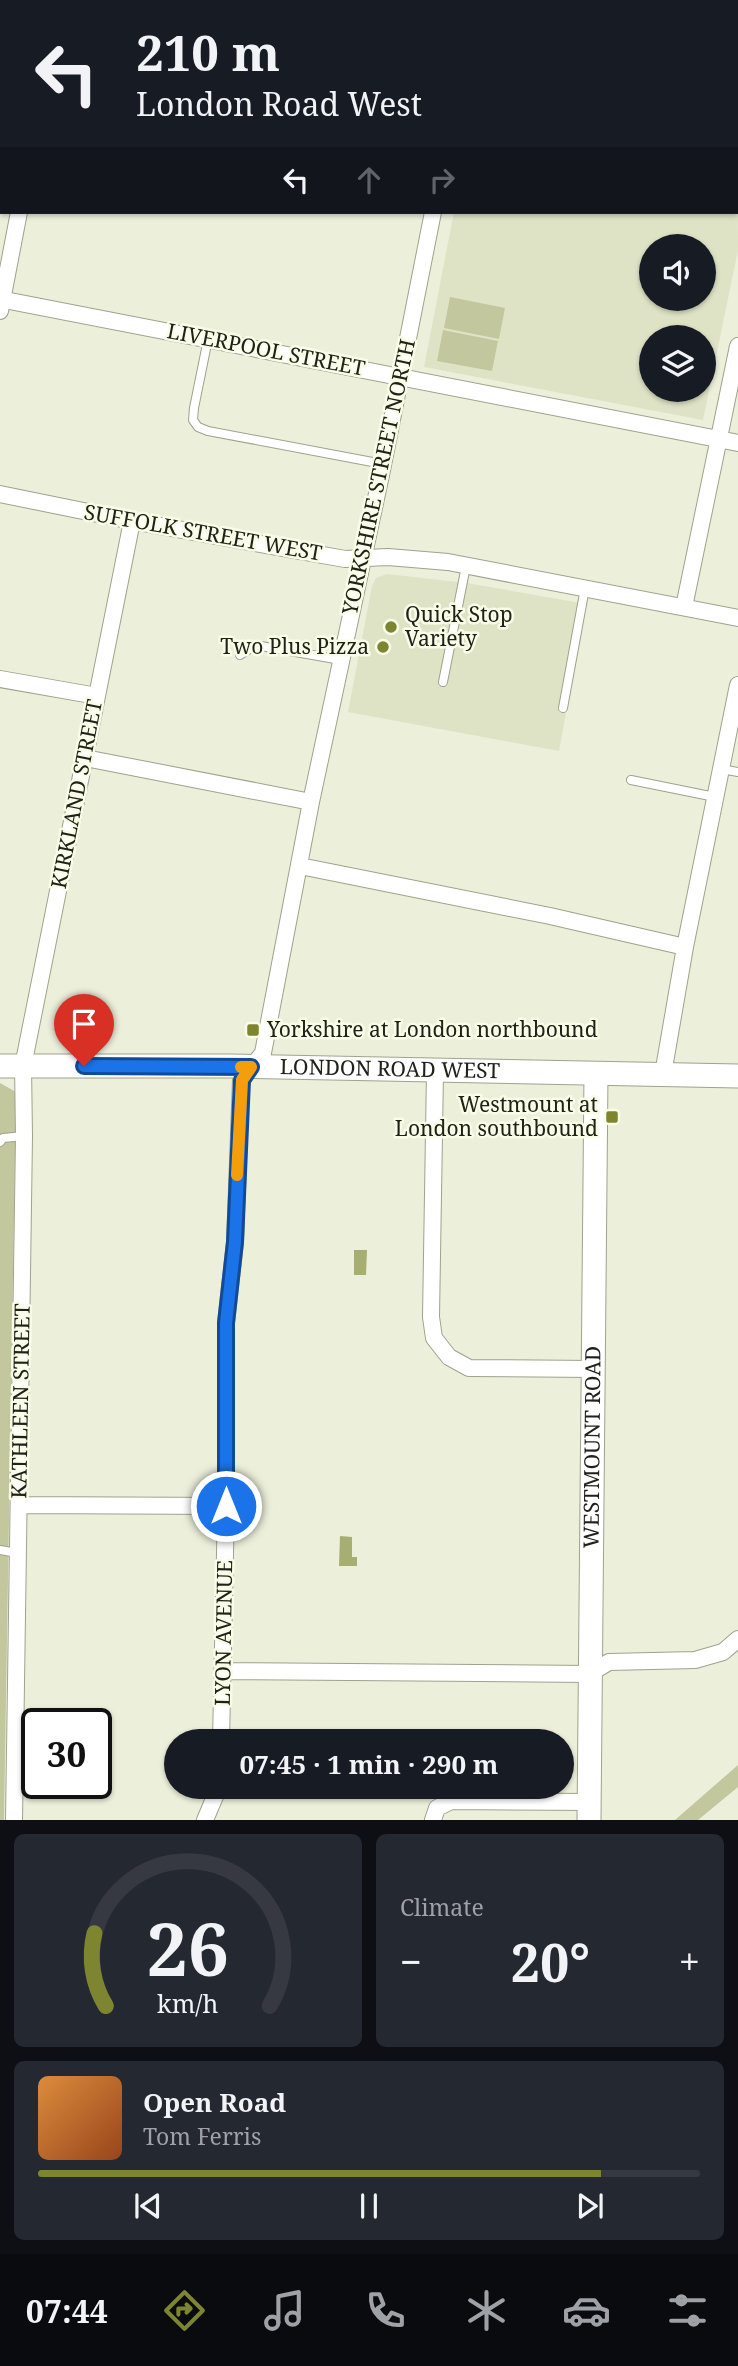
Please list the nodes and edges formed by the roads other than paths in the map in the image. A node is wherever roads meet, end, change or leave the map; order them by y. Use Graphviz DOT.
graph roads {
  1 [pos="19,214"];
  2 [pos="433,214"];
  3 [pos="1,303"];
  4 [pos="208,339"];
  5 [pos="738,346"];
  6 [pos="400,376"];
  7 [pos="719,440"];
  8 [pos="738,443"];
  9 [pos="383,464"];
  10 [pos="0,494"];
  11 [pos="132,521"];
  12 [pos="362,558"];
  13 [pos="466,566"];
  14 [pos="585,588"];
  15 [pos="684,607"];
  16 [pos="738,618"];
  17 [pos="240,655"];
  18 [pos="341,660"];
  19 [pos="0,679"];
  20 [pos="443,682"];
  21 [pos="738,685"];
  22 [pos="97,696"];
  23 [pos="563,708"];
  24 [pos="85,758"];
  25 [pos="721,769"];
  26 [pos="738,772"];
  27 [pos="631,780"];
  28 [pos="715,797"];
  29 [pos="311,802"];
  30 [pos="300,866"];
  31 [pos="685,947"];
  32 [pos="11,1066"];
  33 [pos="251,1067"];
  34 [pos="435,1072"];
  35 [pos="596,1074"];
  36 [pos="663,1074"];
  37 [pos="738,1076"];
  38 [pos="24,1136"];
  39 [pos="0,1142"];
  40 [pos="594,1369"];
  41 [pos="20,1505"];
  42 [pos="226,1506"];
  43 [pos="0,1550"];
  44 [pos="17,1553"];
  45 [pos="738,1639"];
  46 [pos="223,1671"];
  47 [pos="589,1674"];
  48 [pos="221,1729"];
  49 [pos="214,1799"];
  50 [pos="589,1811"];
  51 [pos="14,1820"];
  52 [pos="205,1820"];
  53 [pos="433,1820"];
  1 -- 3 [label="street"];
  2 -- 6 [label="street, YORKSHIRE STREET NORTH"];
  3 -- 4 [label="street, LIVERPOOL STREET"];
  4 -- 6 [label="street, LIVERPOOL STREET"];
  4 -- 9 [label="lane"];
  5 -- 7 [label="street"];
  6 -- 7 [label="street, LIVERPOOL STREET"];
  6 -- 9 [label="street, YORKSHIRE STREET NORTH"];
  7 -- 8 [label="street, LIVERPOOL STREET"];
  7 -- 15 [label="street"];
  9 -- 12 [label="street, YORKSHIRE STREET NORTH"];
  10 -- 11 [label="street, SUFFOLK STREET WEST"];
  11 -- 12 [label="street, SUFFOLK STREET WEST"];
  11 -- 22 [label="street, KIRKLAND STREET"];
  12 -- 13 [label="street, SUFFOLK STREET WEST"];
  12 -- 18 [label="street, YORKSHIRE STREET NORTH"];
  13 -- 14 [label="street, SUFFOLK STREET WEST"];
  13 -- 20 [label="lane"];
  14 -- 15 [label="street, SUFFOLK STREET WEST"];
  14 -- 23 [label="lane"];
  15 -- 16 [label="street, SUFFOLK STREET WEST"];
  17 -- 18 [label="lane"];
  18 -- 29 [label="street, YORKSHIRE STREET NORTH"];
  19 -- 22 [label="street"];
  21 -- 25 [label="street"];
  22 -- 24 [label="street, KIRKLAND STREET"];
  24 -- 29 [label="street"];
  24 -- 32 [label="street, KIRKLAND STREET"];
  25 -- 26 [label="lane"];
  25 -- 28 [label="street"];
  27 -- 28 [label="lane"];
  28 -- 31 [label="street"];
  29 -- 30 [label="street, YORKSHIRE STREET NORTH"];
  30 -- 31 [label="street"];
  30 -- 33 [label="street, YORKSHIRE STREET NORTH"];
  31 -- 36 [label="street"];
  32 -- 33 [label="street, LONDON ROAD WEST"];
  32 -- 38 [label="street, KATHLEEN STREET"];
  33 -- 34 [label="street, LONDON ROAD WEST"];
  33 -- 42 [label="street, LYON AVENUE"];
  34 -- 35 [label="street, LONDON ROAD WEST"];
  34 -- 40 [label="street"];
  35 -- 36 [label="street, LONDON ROAD WEST"];
  35 -- 40 [label="street, WESTMOUNT ROAD"];
  36 -- 37 [label="street, LONDON ROAD WEST"];
  38 -- 39 [label="lane"];
  38 -- 41 [label="street, KATHLEEN STREET"];
  40 -- 47 [label="street, WESTMOUNT ROAD"];
  41 -- 42 [label="street"];
  41 -- 44 [label="street, KATHLEEN STREET"];
  42 -- 46 [label="street, LYON AVENUE"];
  43 -- 44 [label="lane"];
  44 -- 51 [label="street, KATHLEEN STREET"];
  45 -- 47 [label="street"];
  46 -- 47 [label="street"];
  46 -- 48 [label="street, LYON AVENUE"];
  47 -- 50 [label="street, WESTMOUNT ROAD"];
  49 -- 52 [label="street"];
  50 -- 53 [label="street"];
}
